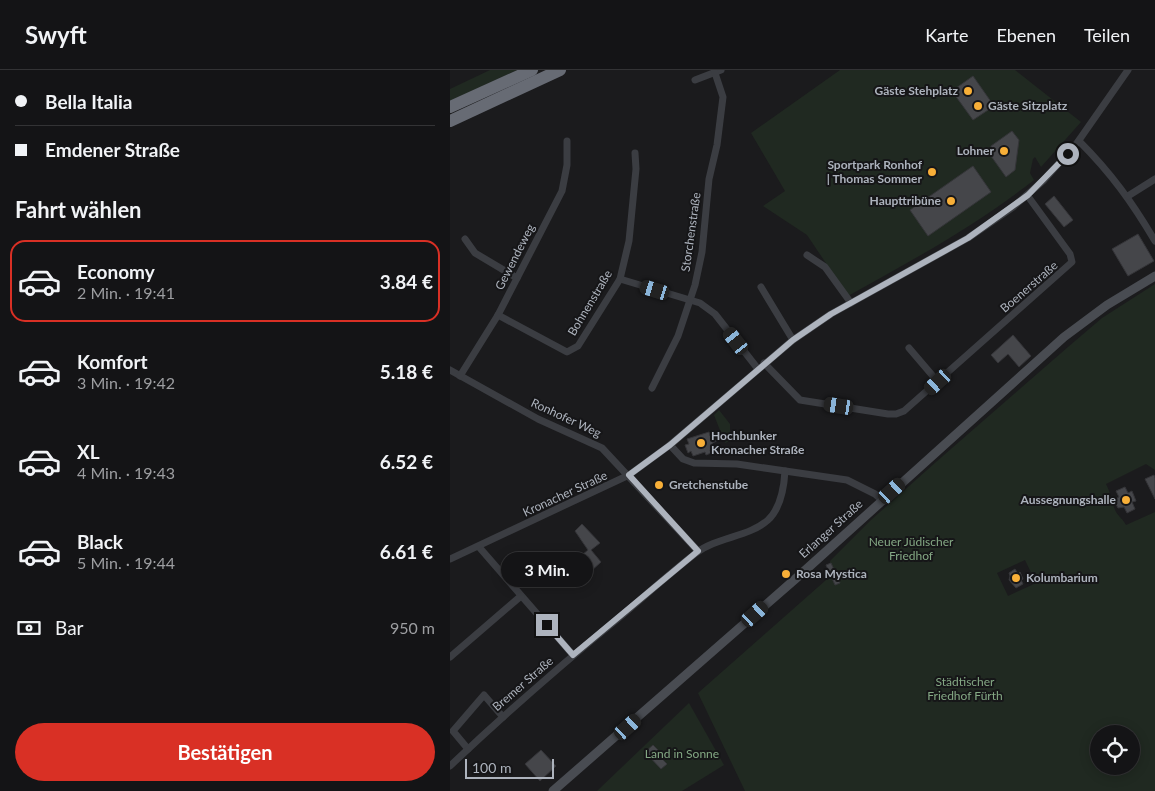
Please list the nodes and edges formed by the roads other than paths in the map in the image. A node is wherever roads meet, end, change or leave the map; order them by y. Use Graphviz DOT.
graph roads {
  1 [pos="532,70"];
  2 [pos="560,70"];
  3 [pos="1128,70"];
  4 [pos="718,71"];
  5 [pos="695,80"];
  6 [pos="450,107"];
  7 [pos="450,121"];
  8 [pos="1079,141"];
  9 [pos="567,142"];
  10 [pos="635,153"];
  11 [pos="1155,179"];
  12 [pos="1028,195"];
  13 [pos="1128,196"];
  14 [pos="465,239"];
  15 [pos="1155,241"];
  16 [pos="807,255"];
  17 [pos="1155,276"];
  18 [pos="517,278"];
  19 [pos="620,279"];
  20 [pos="761,287"];
  21 [pos="689,300"];
  22 [pos="851,303"];
  23 [pos="498,314"];
  24 [pos="793,340"];
  25 [pos="909,348"];
  26 [pos="764,363"];
  27 [pos="758,368"];
  28 [pos="450,370"];
  29 [pos="460,376"];
  30 [pos="938,382"];
  31 [pos="652,388"];
  32 [pos="670,445"];
  33 [pos="785,471"];
  34 [pos="629,475"];
  35 [pos="882,500"];
  36 [pos="479,546"];
  37 [pos="698,551"];
  38 [pos="450,559"];
  39 [pos="522,596"];
  40 [pos="573,655"];
  41 [pos="450,657"];
  42 [pos="503,717"];
  43 [pos="468,749"];
  44 [pos="450,766"];
  45 [pos="553,791"];
  1 -- 6 [label="highway"];
  2 -- 7 [label="highway"];
  3 -- 8 [label="street, Kronacher Straße"];
  4 -- 5 [label="street"];
  4 -- 21 [label="street, Storchenstraße"];
  8 -- 12 [label="street, Kronacher Straße"];
  8 -- 13 [label="street"];
  9 -- 18 [label="street, Gewendeweg"];
  10 -- 19 [label="street, Bohnenstraße"];
  11 -- 13 [label="street"];
  12 -- 22 [label="street, Kronacher Straße"];
  12 -- 30 [label="street, Boenerstraße"];
  13 -- 15 [label="street"];
  14 -- 18 [label="street"];
  16 -- 22 [label="street"];
  17 -- 35 [label="main road, Erlanger Straße"];
  18 -- 23 [label="street, Gewendeweg"];
  19 -- 21 [label="street"];
  19 -- 23 [label="street, Bohnenstraße"];
  20 -- 24 [label="street"];
  21 -- 27 [label="street"];
  21 -- 31 [label="street, Storchenstraße"];
  22 -- 24 [label="street, Kronacher Straße"];
  23 -- 29 [label="street, Gewendeweg"];
  24 -- 26 [label="street, Kronacher Straße"];
  25 -- 30 [label="street"];
  26 -- 27 [label="street, Kronacher Straße"];
  26 -- 30 [label="street, Boenerstraße"];
  27 -- 32 [label="street, Kronacher Straße"];
  28 -- 29 [label="street, Ronhofer Weg"];
  29 -- 34 [label="street, Ronhofer Weg"];
  32 -- 33 [label="street"];
  32 -- 34 [label="street, Kronacher Straße"];
  33 -- 35 [label="street"];
  33 -- 37 [label="street, Bremer Straße"];
  34 -- 36 [label="street, Kronacher Straße"];
  34 -- 37 [label="street, Ronhofer Weg"];
  35 -- 45 [label="main road, Erlanger Straße"];
  36 -- 38 [label="street, Kronacher Straße"];
  36 -- 39 [label="street"];
  37 -- 40 [label="street, Bremer Straße"];
  39 -- 40 [label="street"];
  39 -- 41 [label="street"];
  40 -- 42 [label="street, Bremer Straße"];
  42 -- 43 [label="street, Bremer Straße"];
  42 -- 43 [label="street"];
  43 -- 44 [label="street, Bremer Straße"];
}
